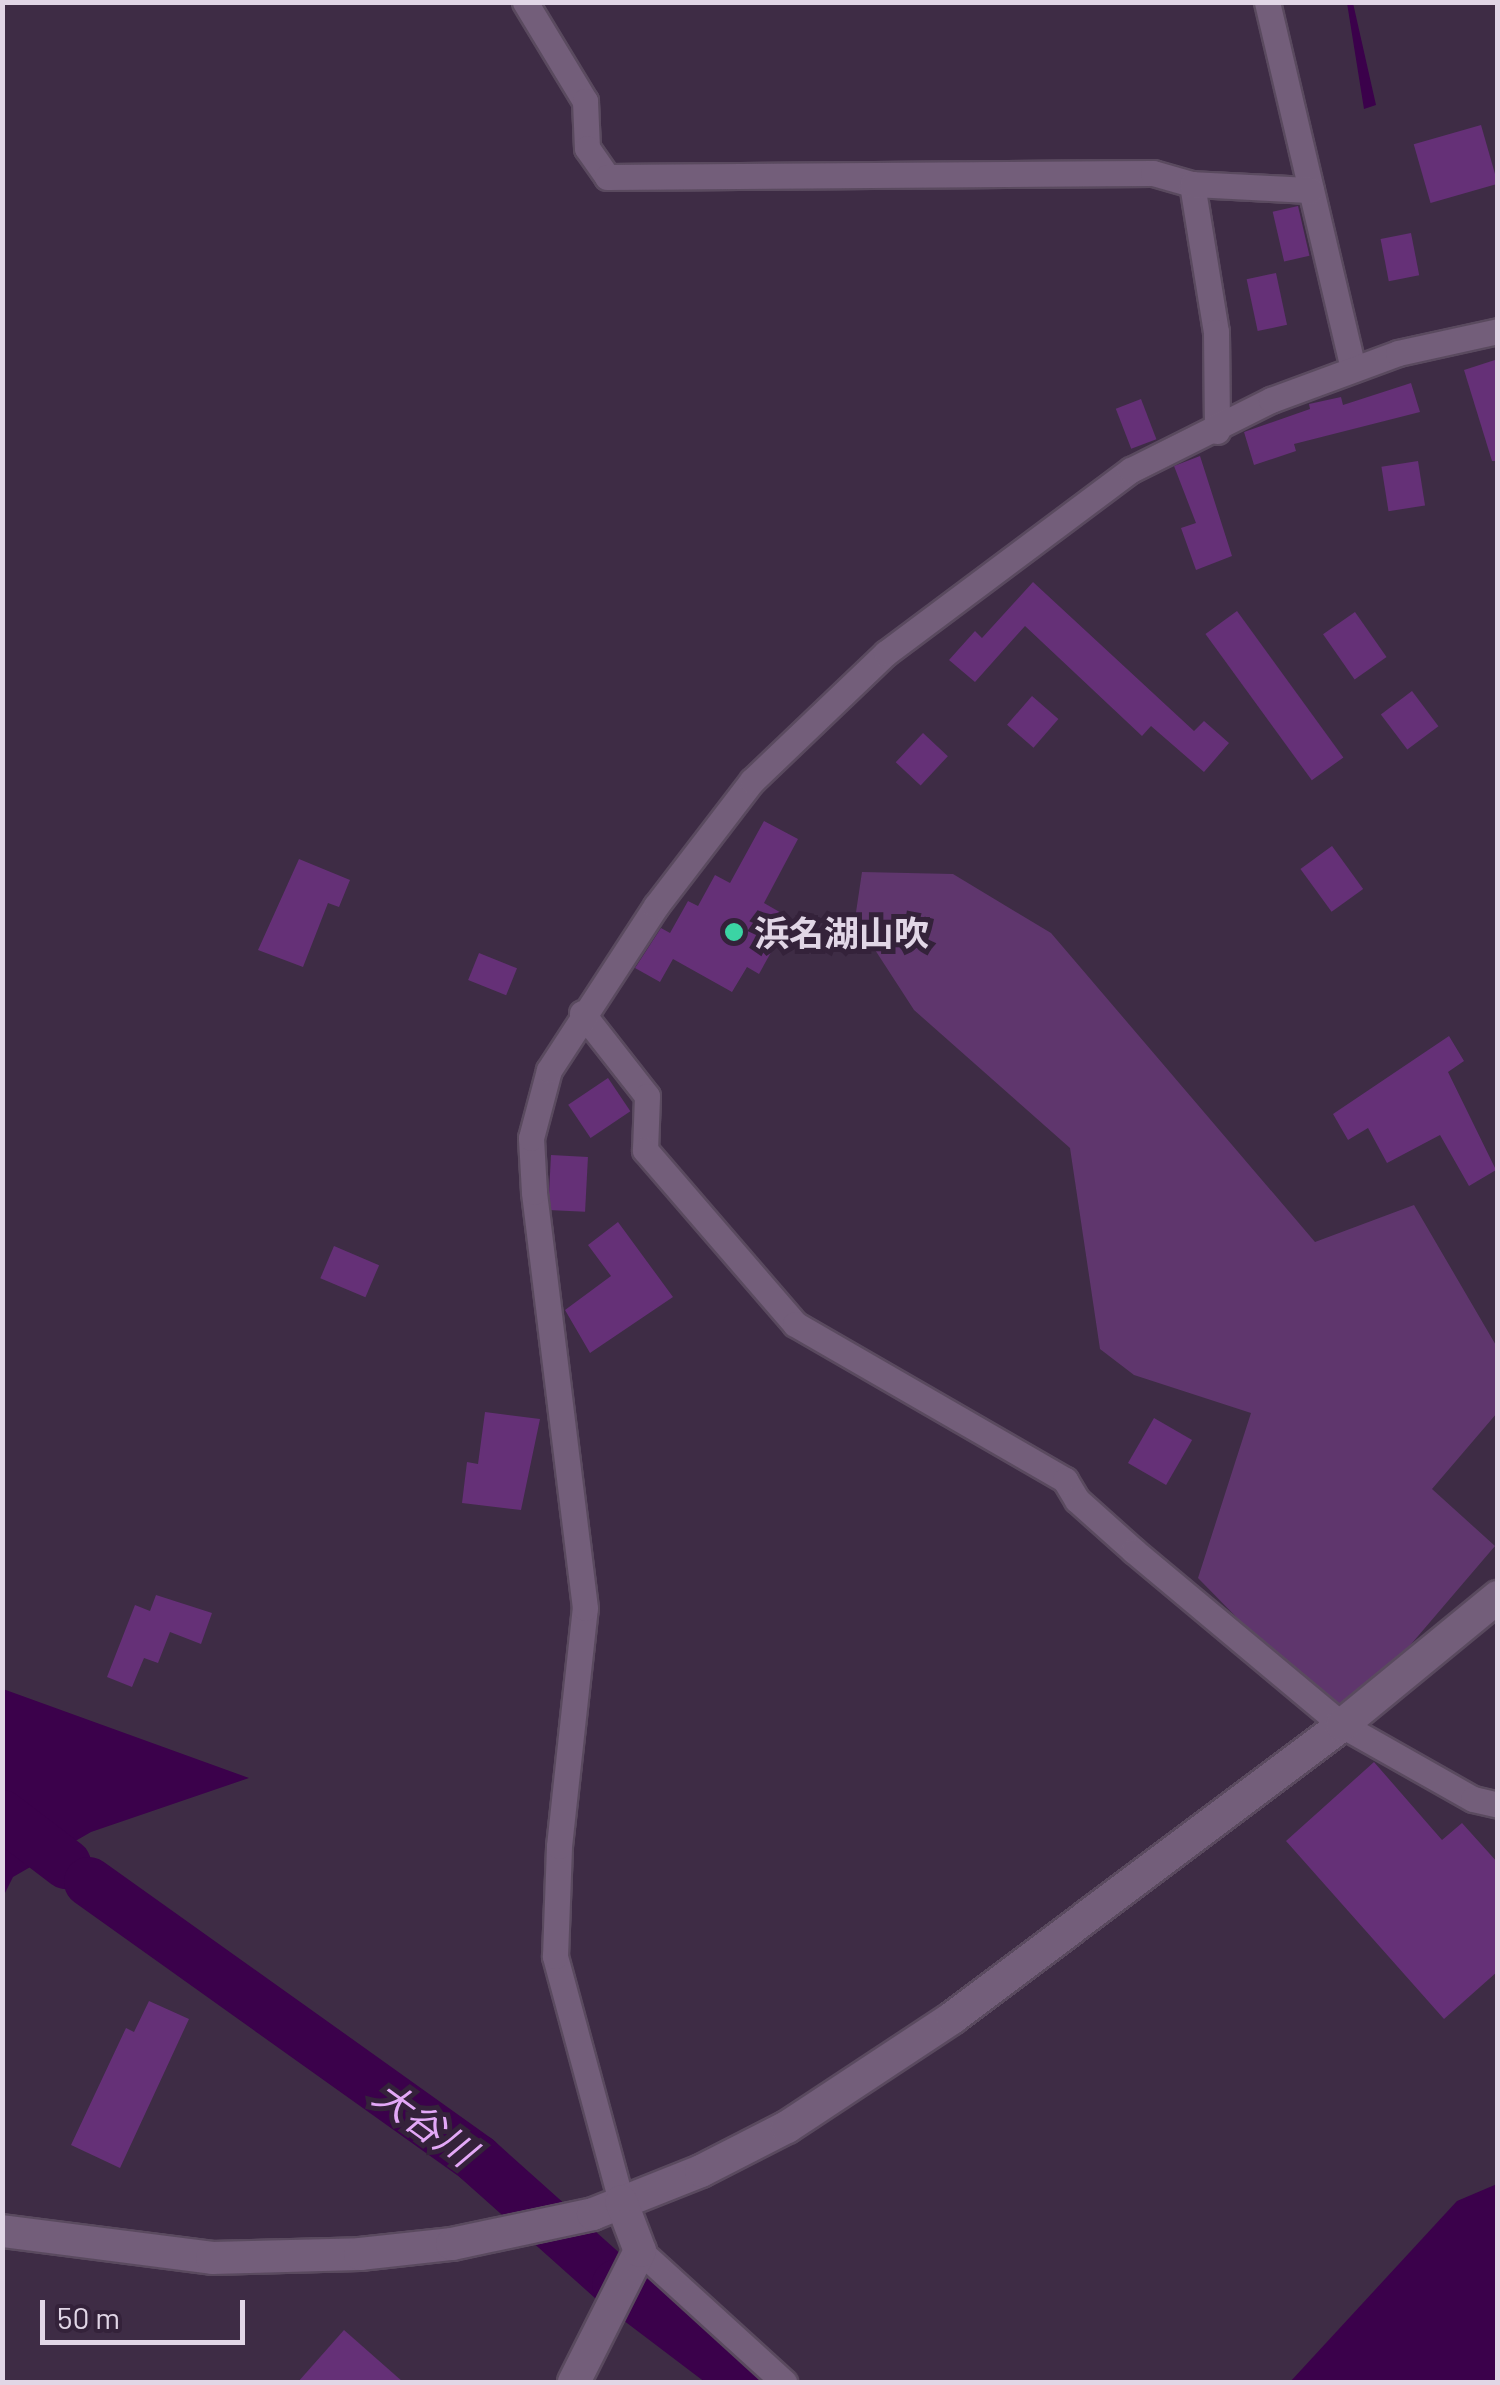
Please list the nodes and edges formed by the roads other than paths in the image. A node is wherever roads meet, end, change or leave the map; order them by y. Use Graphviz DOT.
graph roads {
  1 [pos="525,2"];
  2 [pos="1267,2"];
  3 [pos="1192,184"];
  4 [pos="1312,190"];
  5 [pos="1498,331"];
  6 [pos="1353,369"];
  7 [pos="1218,431"];
  8 [pos="582,1013"];
  9 [pos="1498,1596"];
  10 [pos="1342,1724"];
  11 [pos="1498,1805"];
  12 [pos="621,2201"];
  13 [pos="2,2231"];
  14 [pos="640,2252"];
  15 [pos="574,2382"];
  16 [pos="784,2382"];
  1 -- 3 [label="street"];
  2 -- 4 [label="street"];
  3 -- 4 [label="street"];
  3 -- 7 [label="street"];
  4 -- 6 [label="street"];
  5 -- 6 [label="street"];
  6 -- 7 [label="street"];
  7 -- 8 [label="street"];
  8 -- 10 [label="street"];
  8 -- 12 [label="street"];
  9 -- 10 [label="street"];
  10 -- 11 [label="street"];
  10 -- 12 [label="street"];
  12 -- 13 [label="street"];
  12 -- 14 [label="street"];
  14 -- 15 [label="street"];
  14 -- 16 [label="street"];
}
